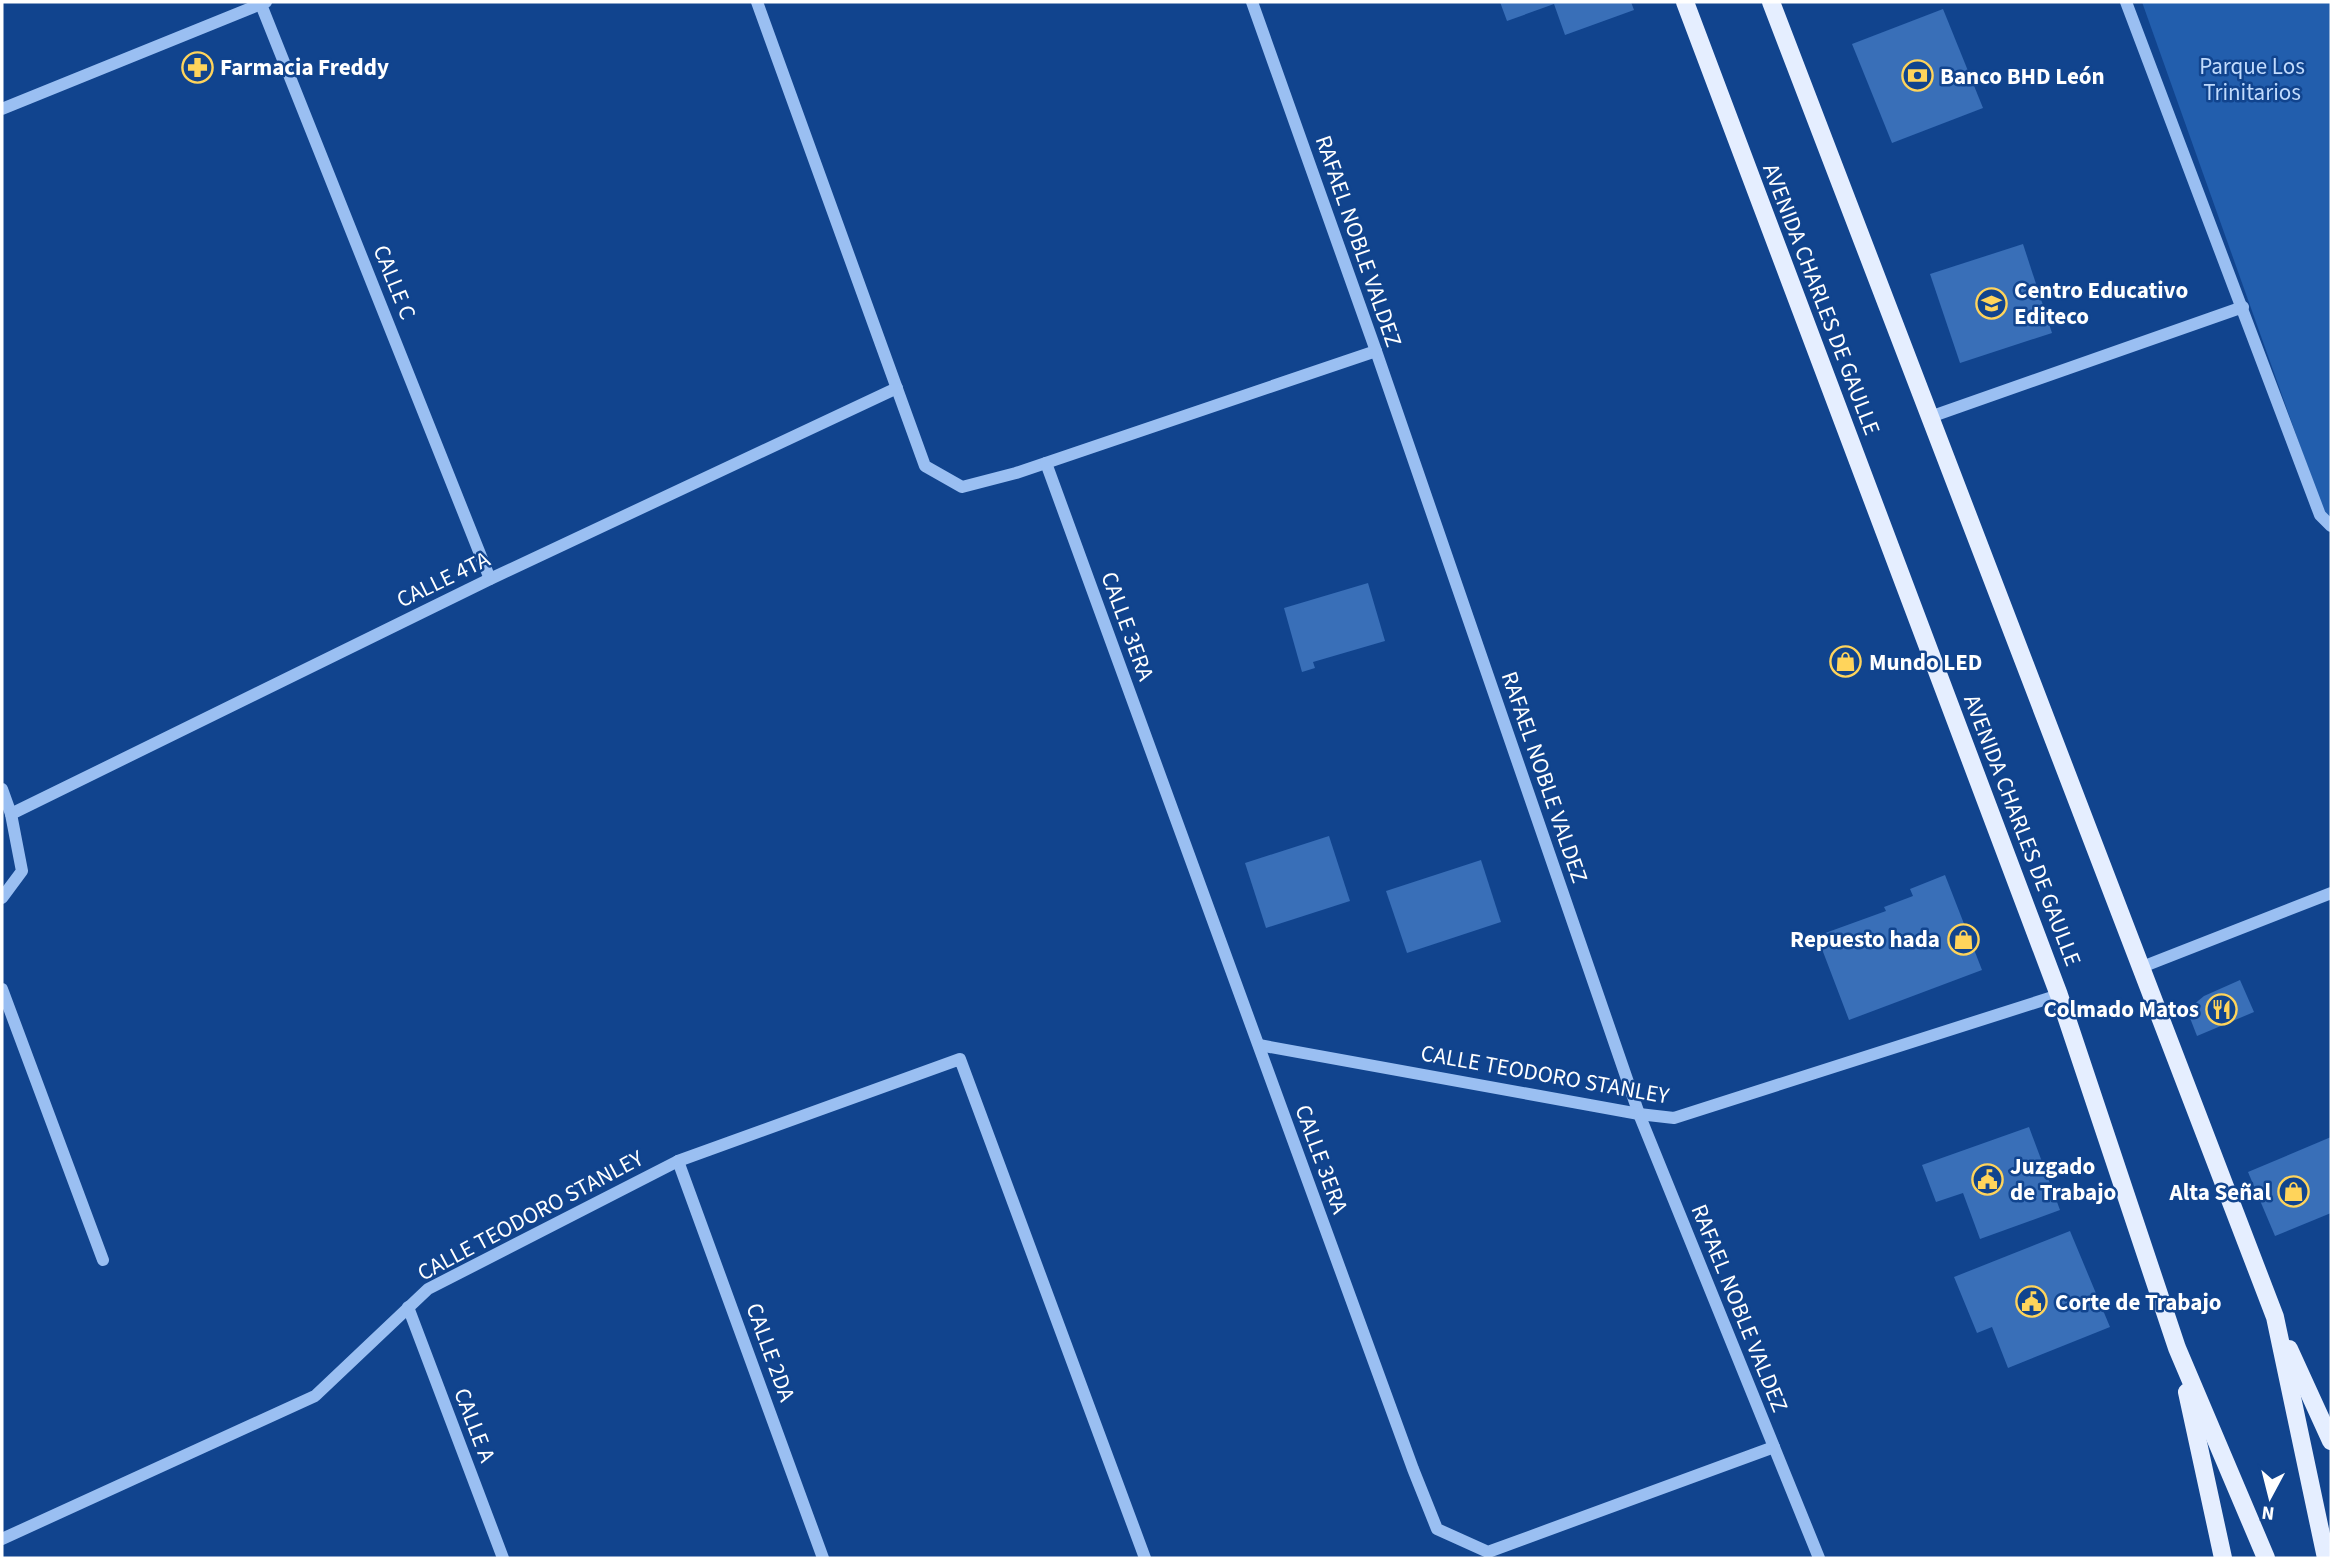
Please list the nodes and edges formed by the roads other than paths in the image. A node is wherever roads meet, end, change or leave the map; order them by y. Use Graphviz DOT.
graph roads {
  1 [pos="263,2"];
  2 [pos="757,2"];
  3 [pos="1252,2"];
  4 [pos="1685,2"];
  5 [pos="1772,2"];
  6 [pos="2126,2"];
  7 [pos="2,109"];
  8 [pos="2243,307"];
  9 [pos="1376,351"];
  10 [pos="897,388"];
  11 [pos="1930,416"];
  12 [pos="1046,463"];
  13 [pos="2331,526"];
  14 [pos="491,579"];
  15 [pos="2,789"];
  16 [pos="11,814"];
  17 [pos="2331,893"];
  18 [pos="2,898"];
  19 [pos="2142,967"];
  20 [pos="2,989"];
  21 [pos="2059,995"];
  22 [pos="1259,1045"];
  23 [pos="1639,1114"];
  24 [pos="678,1161"];
  25 [pos="103,1260"];
  26 [pos="408,1307"];
  27 [pos="2275,1317"];
  28 [pos="2177,1348"];
  29 [pos="2331,1441"];
  30 [pos="1774,1447"];
  31 [pos="2,1539"];
  32 [pos="503,1558"];
  33 [pos="823,1558"];
  34 [pos="1145,1558"];
  35 [pos="1819,1558"];
  36 [pos="2223,1558"];
  37 [pos="2266,1558"];
  38 [pos="2326,1558"];
  1 -- 7 [label="street"];
  1 -- 14 [label="street, CALLE C"];
  2 -- 10 [label="street"];
  3 -- 9 [label="street, RAFAEL NOBLE VALDEZ"];
  4 -- 21 [label="main road, AVENIDA CHARLES DE GAULLE"];
  5 -- 11 [label="main road"];
  6 -- 8 [label="street"];
  8 -- 11 [label="street"];
  8 -- 13 [label="street"];
  9 -- 12 [label="street"];
  9 -- 23 [label="street, RAFAEL NOBLE VALDEZ"];
  10 -- 12 [label="street"];
  10 -- 14 [label="street, CALLE 4TA"];
  11 -- 19 [label="main road"];
  12 -- 22 [label="street, CALLE 3ERA"];
  14 -- 16 [label="street, CALLE 4TA"];
  15 -- 16 [label="street"];
  16 -- 18 [label="street"];
  17 -- 19 [label="street"];
  19 -- 27 [label="main road"];
  20 -- 25 [label="street"];
  21 -- 23 [label="street, CALLE TEODORO STANLEY"];
  21 -- 28 [label="main road, AVENIDA CHARLES DE GAULLE"];
  22 -- 23 [label="street, CALLE TEODORO STANLEY"];
  22 -- 30 [label="street, CALLE 3ERA"];
  23 -- 30 [label="street, RAFAEL NOBLE VALDEZ"];
  24 -- 26 [label="street, CALLE TEODORO STANLEY"];
  24 -- 33 [label="street, CALLE 2DA"];
  24 -- 34 [label="street, CALLE TEODORO STANLEY"];
  26 -- 31 [label="street, CALLE TEODORO STANLEY"];
  26 -- 32 [label="street, CALLE A"];
  27 -- 29 [label="main road"];
  27 -- 38 [label="main road"];
  28 -- 36 [label="main road"];
  28 -- 37 [label="main road, AVENIDA CHARLES DE GAULLE"];
  30 -- 35 [label="street, RAFAEL NOBLE VALDEZ"];
}
